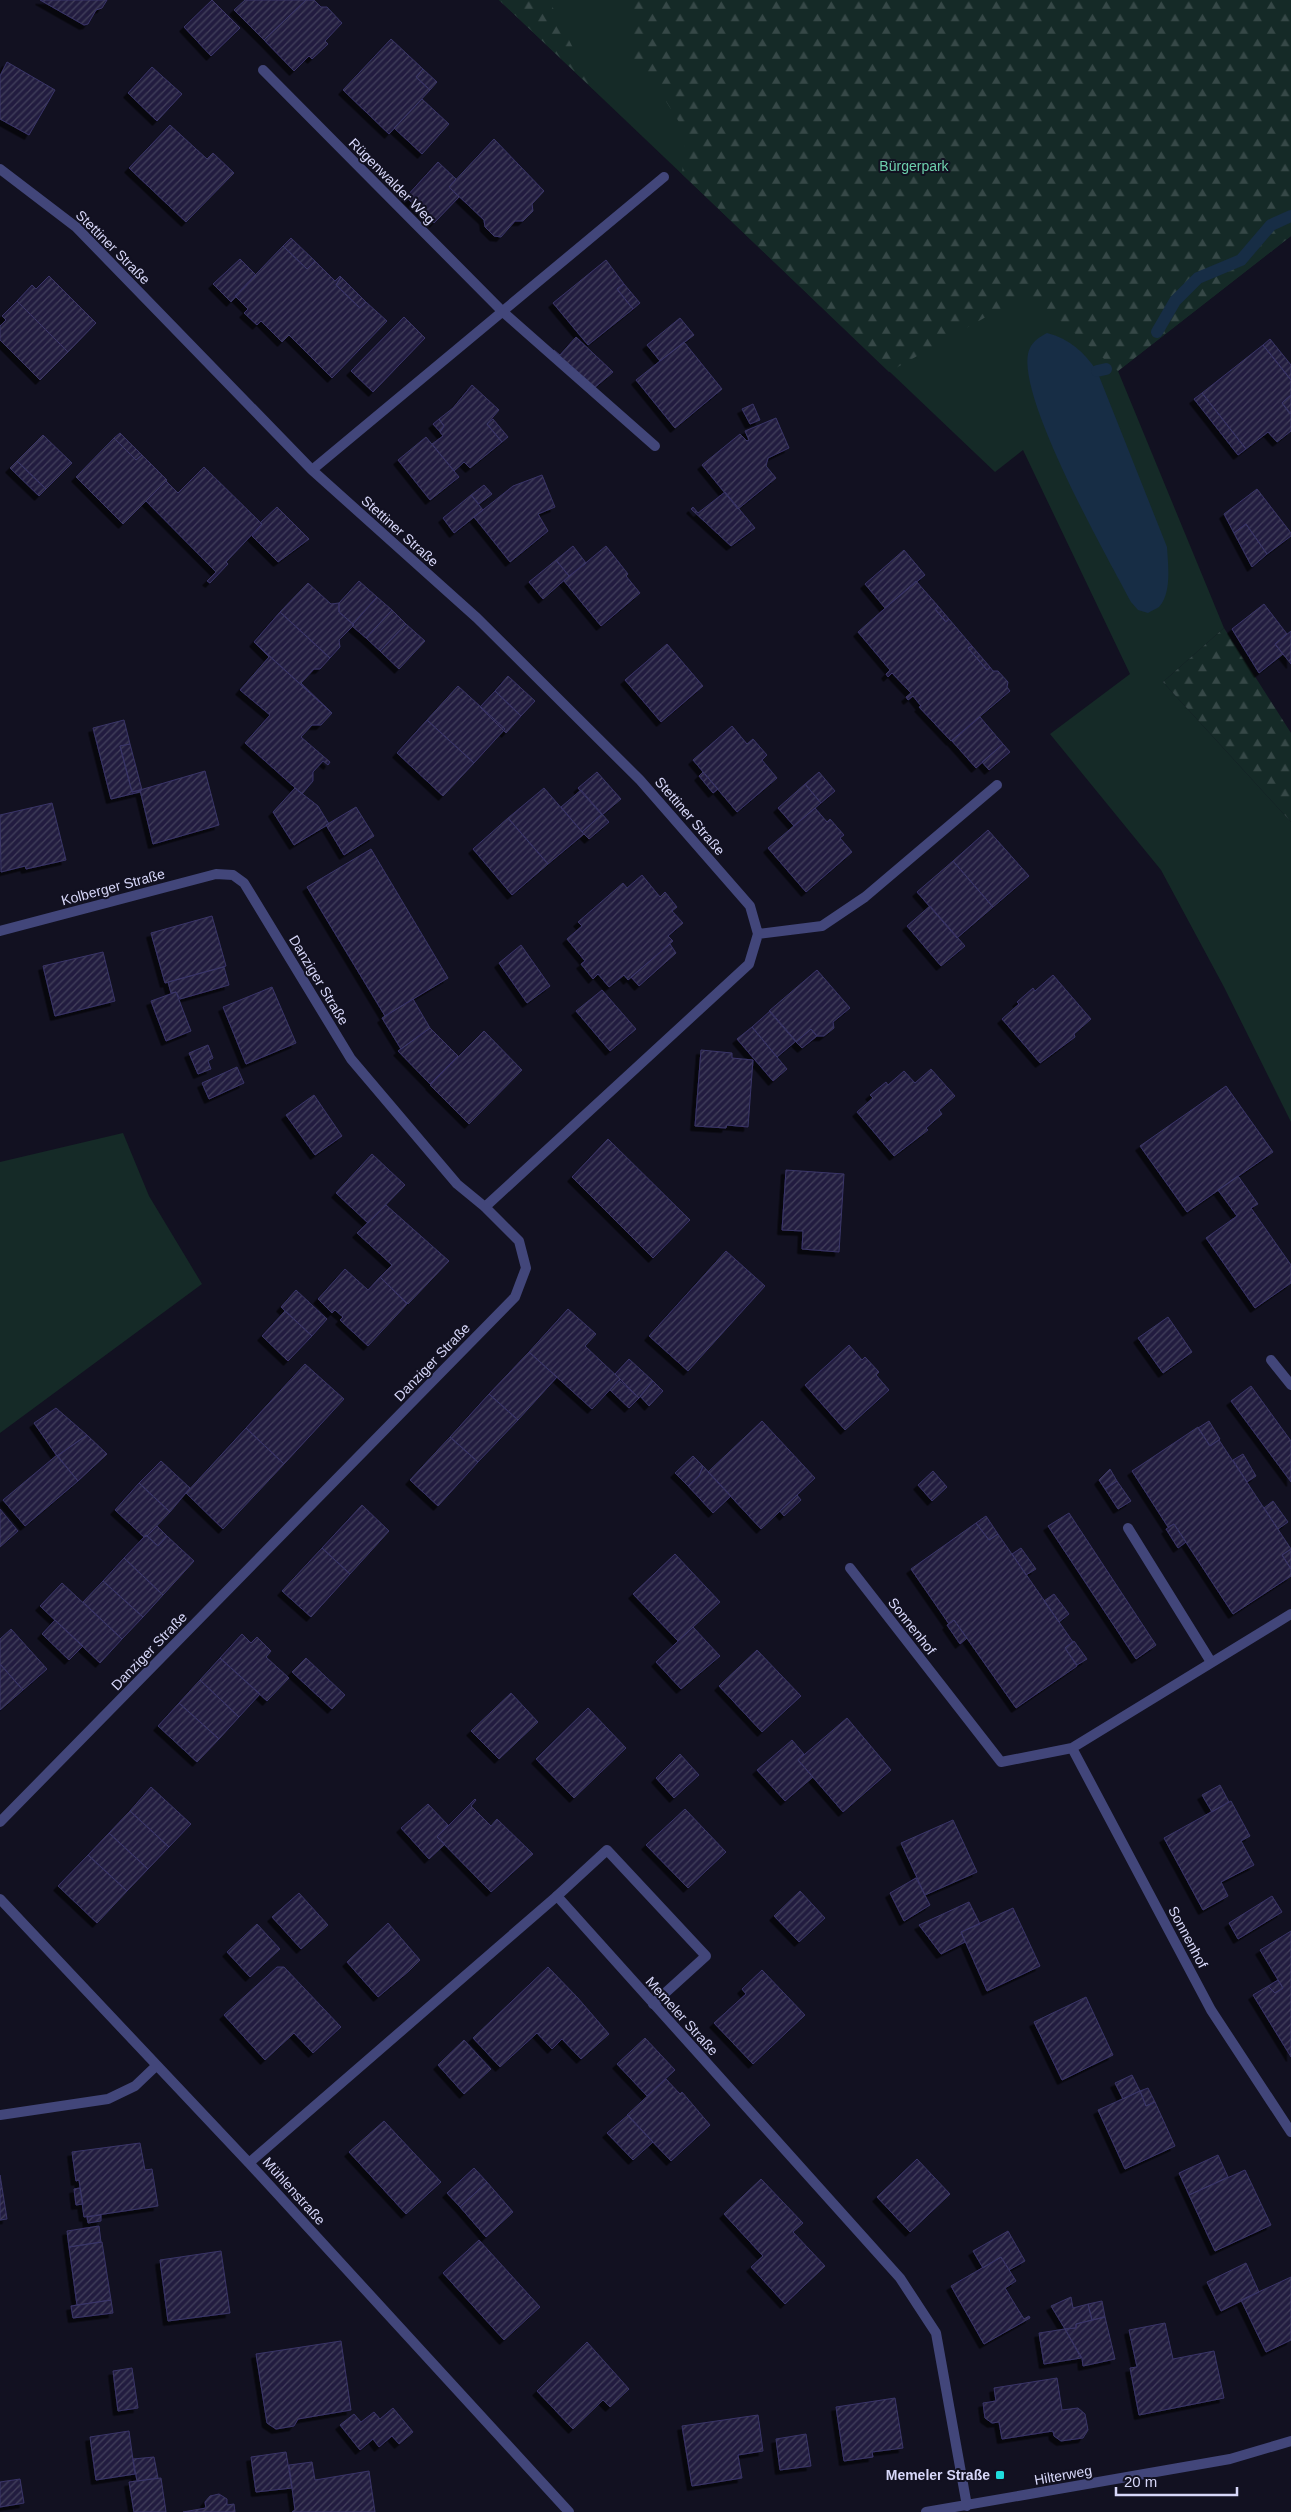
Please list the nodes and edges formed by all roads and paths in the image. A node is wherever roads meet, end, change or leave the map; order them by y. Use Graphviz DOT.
graph roads {
  1 [pos="263,70"];
  2 [pos="0,169"];
  3 [pos="664,176"];
  4 [pos="502,311"];
  5 [pos="655,446"];
  6 [pos="312,470"];
  7 [pos="998,785"];
  8 [pos="233,875"];
  9 [pos="0,931"];
  10 [pos="758,934"];
  11 [pos="485,1207"];
  12 [pos="1271,1360"];
  13 [pos="1291,1385"];
  14 [pos="1128,1528"];
  15 [pos="850,1568"];
  16 [pos="1291,1614"];
  17 [pos="1211,1662"];
  18 [pos="1072,1748"];
  19 [pos="0,1822"];
  20 [pos="557,1896"];
  21 [pos="0,1899"];
  22 [pos="653,2004"];
  23 [pos="156,2066"];
  24 [pos="0,2115"];
  25 [pos="1291,2132"];
  26 [pos="249,2163"];
  27 [pos="1291,2441"];
  28 [pos="966,2506"];
  29 [pos="563,2510"];
  30 [pos="926,2512"];
  1 -- 4 [label="street, Rügenwalder Weg"];
  2 -- 6 [label="street, Stettiner Straße"];
  3 -- 4 [label="street"];
  4 -- 5 [label="street, Rügenwalder Weg"];
  4 -- 6 [label="street"];
  6 -- 10 [label="street, Stettiner Straße"];
  7 -- 10 [label="street"];
  8 -- 9 [label="street, Kolberger Straße"];
  8 -- 11 [label="street, Danziger Straße"];
  10 -- 11 [label="street"];
  11 -- 19 [label="street, Danziger Straße"];
  12 -- 13 [label="street"];
  14 -- 17 [label="street"];
  15 -- 18 [label="street, Sonnenhof"];
  16 -- 17 [label="street, Sonnenhof"];
  17 -- 18 [label="street, Sonnenhof"];
  18 -- 25 [label="street, Sonnenhof"];
  20 -- 22 [label="street, Memeler Straße"];
  20 -- 22 [label="street"];
  20 -- 26 [label="street"];
  21 -- 23 [label="street, Mühlenstraße"];
  22 -- 28 [label="street, Memeler Straße"];
  23 -- 24 [label="street"];
  23 -- 26 [label="street, Mühlenstraße"];
  26 -- 29 [label="street, Mühlenstraße"];
  27 -- 28 [label="street, Hilterweg"];
  28 -- 30 [label="street, Hilterweg"];
}
